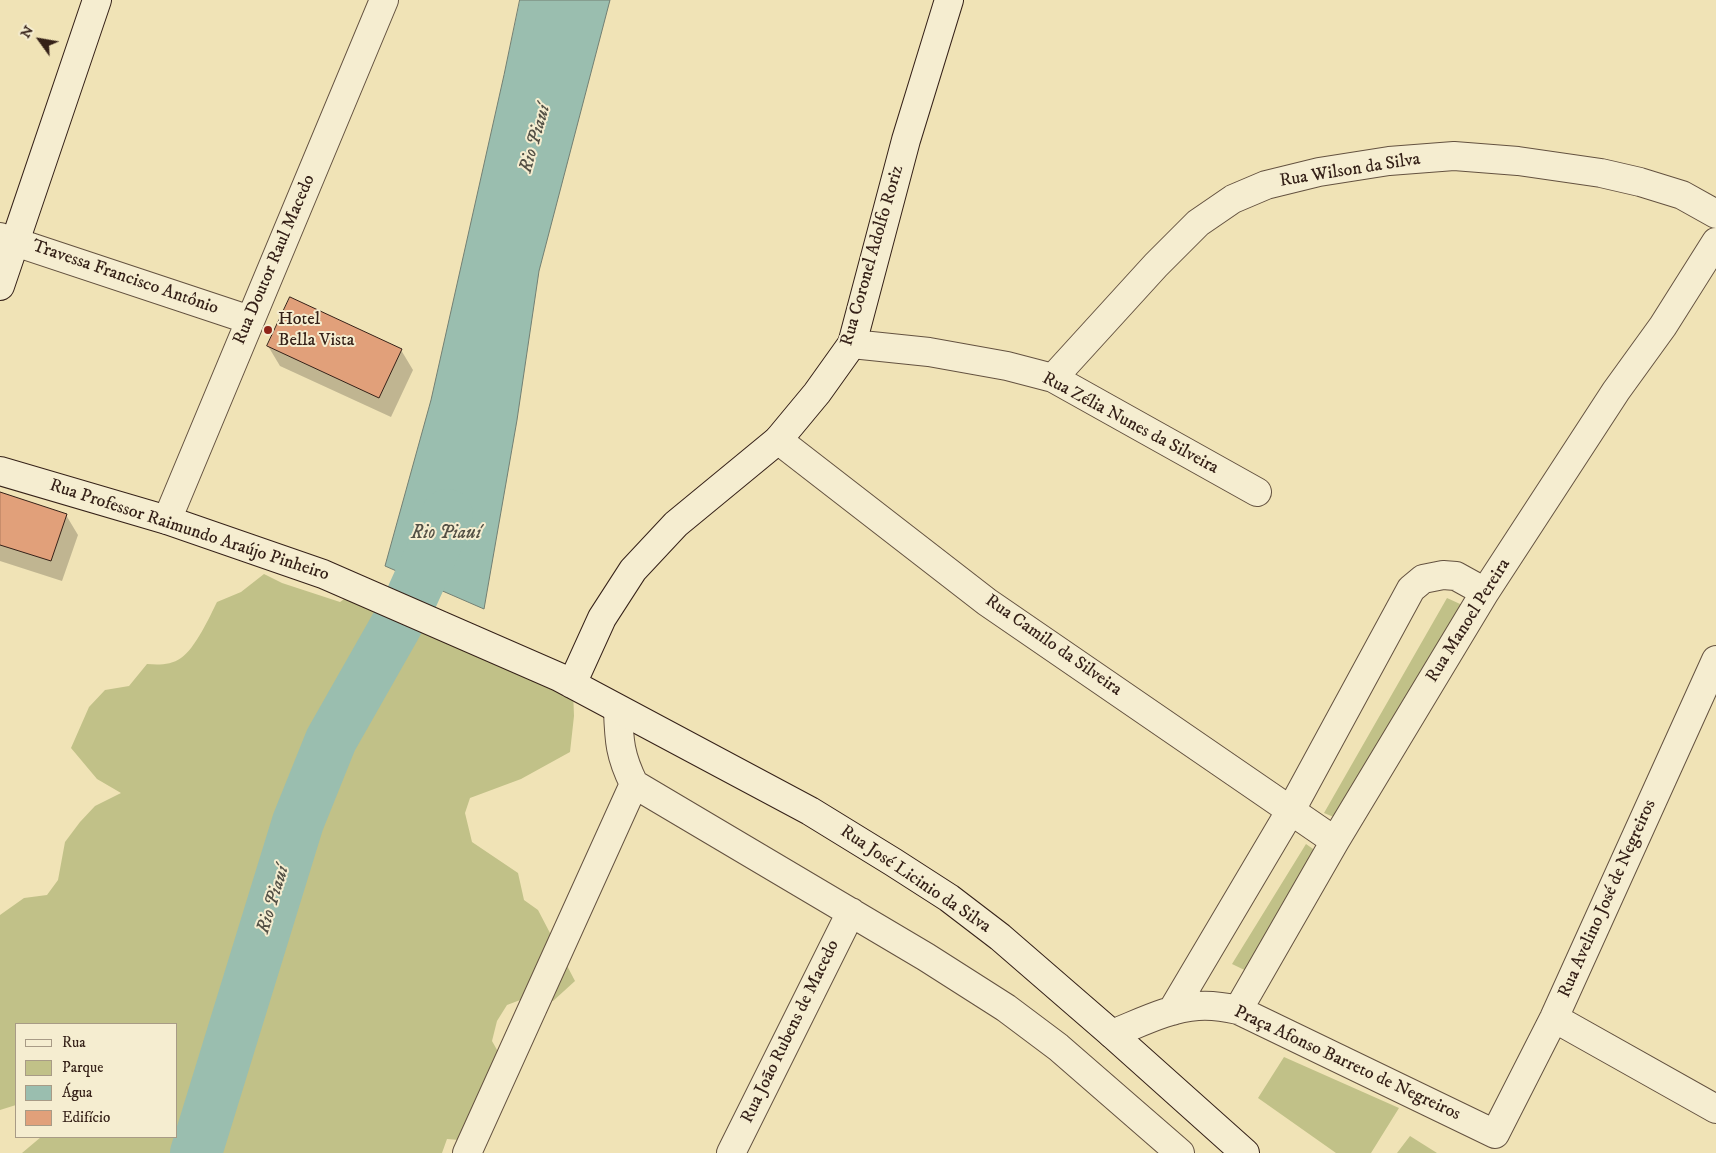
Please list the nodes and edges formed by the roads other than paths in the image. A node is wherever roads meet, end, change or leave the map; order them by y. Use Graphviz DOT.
graph roads {
  1 [pos="96,0"];
  2 [pos="384,0"];
  3 [pos="949,0"];
  4 [pos="1716,214"];
  5 [pos="7,239"];
  6 [pos="1716,242"];
  7 [pos="0,286"];
  8 [pos="250,320"];
  9 [pos="852,344"];
  10 [pos="1053,378"];
  11 [pos="778,440"];
  12 [pos="0,471"];
  13 [pos="1257,492"];
  14 [pos="167,520"];
  15 [pos="1485,592"];
  16 [pos="1716,660"];
  17 [pos="541,669"];
  18 [pos="572,684"];
  19 [pos="618,710"];
  20 [pos="634,784"];
  21 [pos="1291,810"];
  22 [pos="1335,841"];
  23 [pos="851,912"];
  24 [pos="1238,1010"];
  25 [pos="1172,1011"];
  26 [pos="1554,1018"];
  27 [pos="1112,1034"];
  28 [pos="1716,1109"];
  29 [pos="1495,1134"];
  30 [pos="467,1153"];
  31 [pos="731,1153"];
  32 [pos="1180,1153"];
  33 [pos="1246,1153"];
  1 -- 5 [label="street"];
  2 -- 8 [label="street, Rua Doutor Raul Macedo"];
  3 -- 9 [label="street, Rua Coronel Adolfo Roriz"];
  4 -- 10 [label="street, Rua Wilson da Silva"];
  5 -- 7 [label="street"];
  5 -- 8 [label="street, Travessa Francisco Antônio"];
  6 -- 15 [label="street, Rua Manoel Pereira"];
  8 -- 14 [label="street, Rua Doutor Raul Macedo"];
  9 -- 10 [label="street, Rua Zélia Nunes da Silveira"];
  9 -- 11 [label="street, Rua Coronel Adolfo Roriz"];
  10 -- 13 [label="street, Rua Zélia Nunes da Silveira"];
  11 -- 18 [label="street, Rua Coronel Adolfo Roriz"];
  11 -- 21 [label="street, Rua Camilo da Silveira"];
  12 -- 14 [label="street, Rua Professor Raimundo Araújo Pinheiro"];
  14 -- 17 [label="street, Rua Professor Raimundo Araújo Pinheiro"];
  15 -- 21 [label="street"];
  15 -- 22 [label="street, Rua Manoel Pereira"];
  16 -- 26 [label="street, Rua Avelino José de Negreiros"];
  17 -- 18 [label="street, Rua José Licinio da Silva"];
  18 -- 19 [label="street, Rua José Licinio da Silva"];
  19 -- 20 [label="street"];
  19 -- 27 [label="street, Rua José Licinio da Silva"];
  20 -- 23 [label="street"];
  20 -- 30 [label="street"];
  21 -- 22 [label="street, Rua Camilo da Silveira"];
  21 -- 25 [label="street"];
  22 -- 24 [label="street, Rua Manoel Pereira"];
  23 -- 31 [label="street, Rua João Rubens de Macedo"];
  23 -- 32 [label="street"];
  24 -- 25 [label="street, Praça Afonso Barreto de Negreiros"];
  24 -- 29 [label="street, Praça Afonso Barreto de Negreiros"];
  25 -- 27 [label="street, Praça Afonso Barreto de Negreiros"];
  26 -- 28 [label="street"];
  26 -- 29 [label="street, Rua Avelino José de Negreiros"];
  27 -- 33 [label="street, Rua José Licinio da Silva"];
}
